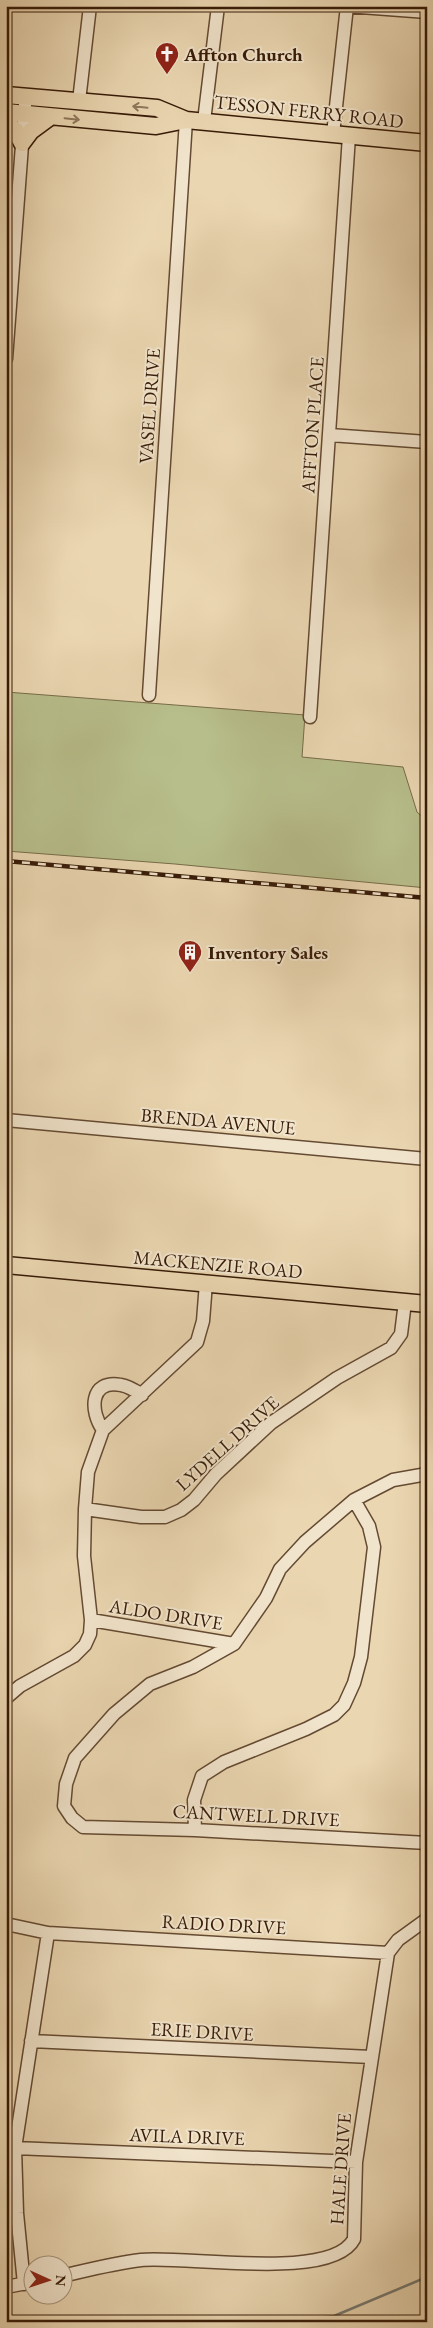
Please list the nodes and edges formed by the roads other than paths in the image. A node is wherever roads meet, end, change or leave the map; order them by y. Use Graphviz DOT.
graph roads {
  1 [pos="90,6"];
  2 [pos="218,6"];
  3 [pos="347,6"];
  4 [pos="427,12"];
  5 [pos="6,95"];
  6 [pos="26,96"];
  7 [pos="79,101"];
  8 [pos="6,112"];
  9 [pos="24,114"];
  10 [pos="50,116"];
  11 [pos="186,120"];
  12 [pos="204,121"];
  13 [pos="6,122"];
  14 [pos="341,135"];
  15 [pos="22,143"];
  16 [pos="427,143"];
  17 [pos="6,359"];
  18 [pos="330,435"];
  19 [pos="427,442"];
  20 [pos="149,695"];
  21 [pos="310,717"];
  22 [pos="6,1120"];
  23 [pos="427,1159"];
  24 [pos="6,1265"];
  25 [pos="206,1283"];
  26 [pos="405,1302"];
  27 [pos="427,1304"];
  28 [pos="142,1395"];
  29 [pos="103,1430"];
  30 [pos="427,1474"];
  31 [pos="354,1500"];
  32 [pos="85,1508"];
  33 [pos="91,1620"];
  34 [pos="234,1644"];
  35 [pos="6,1698"];
  36 [pos="196,1830"];
  37 [pos="427,1843"];
  38 [pos="427,1919"];
  39 [pos="6,1924"];
  40 [pos="48,1933"];
  41 [pos="388,1953"];
  42 [pos="32,2041"];
  43 [pos="371,2057"];
  44 [pos="15,2148"];
  45 [pos="356,2162"];
  46 [pos="24,2256"];
  47 [pos="72,2274"];
  48 [pos="22,2284"];
  49 [pos="6,2287"];
  1 -- 7 [label="street"];
  2 -- 12 [label="street"];
  3 -- 4 [label="street"];
  3 -- 14 [label="street, AFFTON PLACE"];
  5 -- 6 [label="main road, TESSON FERRY ROAD"];
  6 -- 7 [label="main road, TESSON FERRY ROAD"];
  6 -- 9 [label="street"];
  11 -- 7 [label="main road, TESSON FERRY ROAD, one-way"];
  8 -- 9 [label="main road, TESSON FERRY ROAD"];
  9 -- 10 [label="main road, TESSON FERRY ROAD"];
  9 -- 15 [label="street"];
  10 -- 11 [label="main road, TESSON FERRY ROAD, one-way"];
  10 -- 15 [label="main road"];
  11 -- 12 [label="main road, TESSON FERRY ROAD"];
  11 -- 20 [label="street, VASEL DRIVE"];
  12 -- 14 [label="main road, TESSON FERRY ROAD"];
  13 -- 15 [label="main road"];
  14 -- 16 [label="main road, TESSON FERRY ROAD"];
  14 -- 18 [label="street, AFFTON PLACE"];
  15 -- 17 [label="street"];
  18 -- 19 [label="street"];
  18 -- 21 [label="street, AFFTON PLACE"];
  22 -- 23 [label="street, BRENDA AVENUE"];
  24 -- 25 [label="main road, MACKENZIE ROAD"];
  25 -- 26 [label="main road, MACKENZIE ROAD"];
  25 -- 28 [label="street"];
  26 -- 27 [label="main road, MACKENZIE ROAD"];
  26 -- 32 [label="street, LYDELL DRIVE"];
  28 -- 29 [label="street"];
  28 -- 29 [label="street"];
  29 -- 32 [label="street"];
  30 -- 31 [label="street"];
  31 -- 34 [label="street"];
  31 -- 36 [label="street"];
  32 -- 33 [label="street"];
  33 -- 34 [label="street, ALDO DRIVE"];
  33 -- 35 [label="street"];
  34 -- 36 [label="street, CANTWELL DRIVE"];
  36 -- 37 [label="street, CANTWELL DRIVE"];
  38 -- 41 [label="street"];
  39 -- 40 [label="street, RADIO DRIVE"];
  40 -- 41 [label="street, RADIO DRIVE"];
  40 -- 42 [label="street"];
  41 -- 43 [label="street, HALE DRIVE"];
  42 -- 43 [label="street, ERIE DRIVE"];
  42 -- 44 [label="street"];
  43 -- 45 [label="street, HALE DRIVE"];
  44 -- 45 [label="street, AVILA DRIVE"];
  44 -- 46 [label="street"];
  45 -- 47 [label="street, HALE DRIVE"];
  48 -- 49 [label="street"];
}
